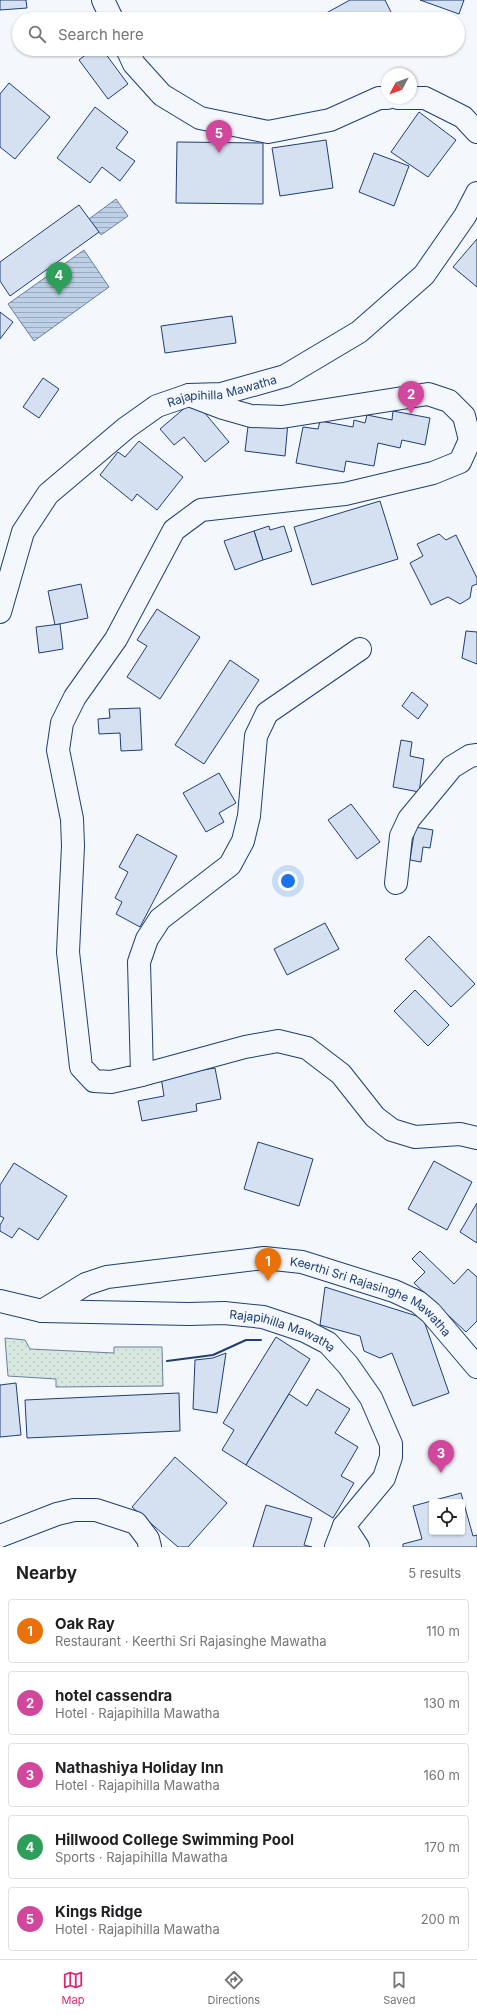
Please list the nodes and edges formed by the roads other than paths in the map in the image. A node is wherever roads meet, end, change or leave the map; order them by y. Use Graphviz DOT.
graph roads {
  1 [pos="103,0"];
  2 [pos="109,12"];
  3 [pos="130,56"];
  4 [pos="381,98"];
  5 [pos="417,98"];
  6 [pos="477,132"];
  7 [pos="477,193"];
  8 [pos="189,395"];
  9 [pos="0,612"];
  10 [pos="360,649"];
  11 [pos="477,755"];
  12 [pos="396,883"];
  13 [pos="142,1074"];
  14 [pos="477,1138"];
  15 [pos="0,1300"];
  16 [pos="42,1311"];
  17 [pos="477,1367"];
  18 [pos="344,1526"];
  19 [pos="0,1536"];
  20 [pos="150,1547"];
  21 [pos="336,1547"];
  22 [pos="358,1547"];
  1 -- 2 [label="street"];
  3 -- 4 [label="street"];
  5 -- 6 [label="street"];
  7 -- 8 [label="street, Rajapihilla Mawatha"];
  8 -- 9 [label="street, Rajapihilla Mawatha"];
  8 -- 13 [label="street"];
  10 -- 13 [label="street"];
  11 -- 12 [label="street"];
  13 -- 14 [label="street"];
  15 -- 16 [label="street, Rajapihilla Mawatha"];
  16 -- 17 [label="street, Keerthi Sri Rajasinghe Mawatha"];
  16 -- 18 [label="street, Rajapihilla Mawatha"];
  18 -- 21 [label="street, Rajapihilla Mawatha"];
  18 -- 22 [label="street"];
  19 -- 20 [label="street"];
}
